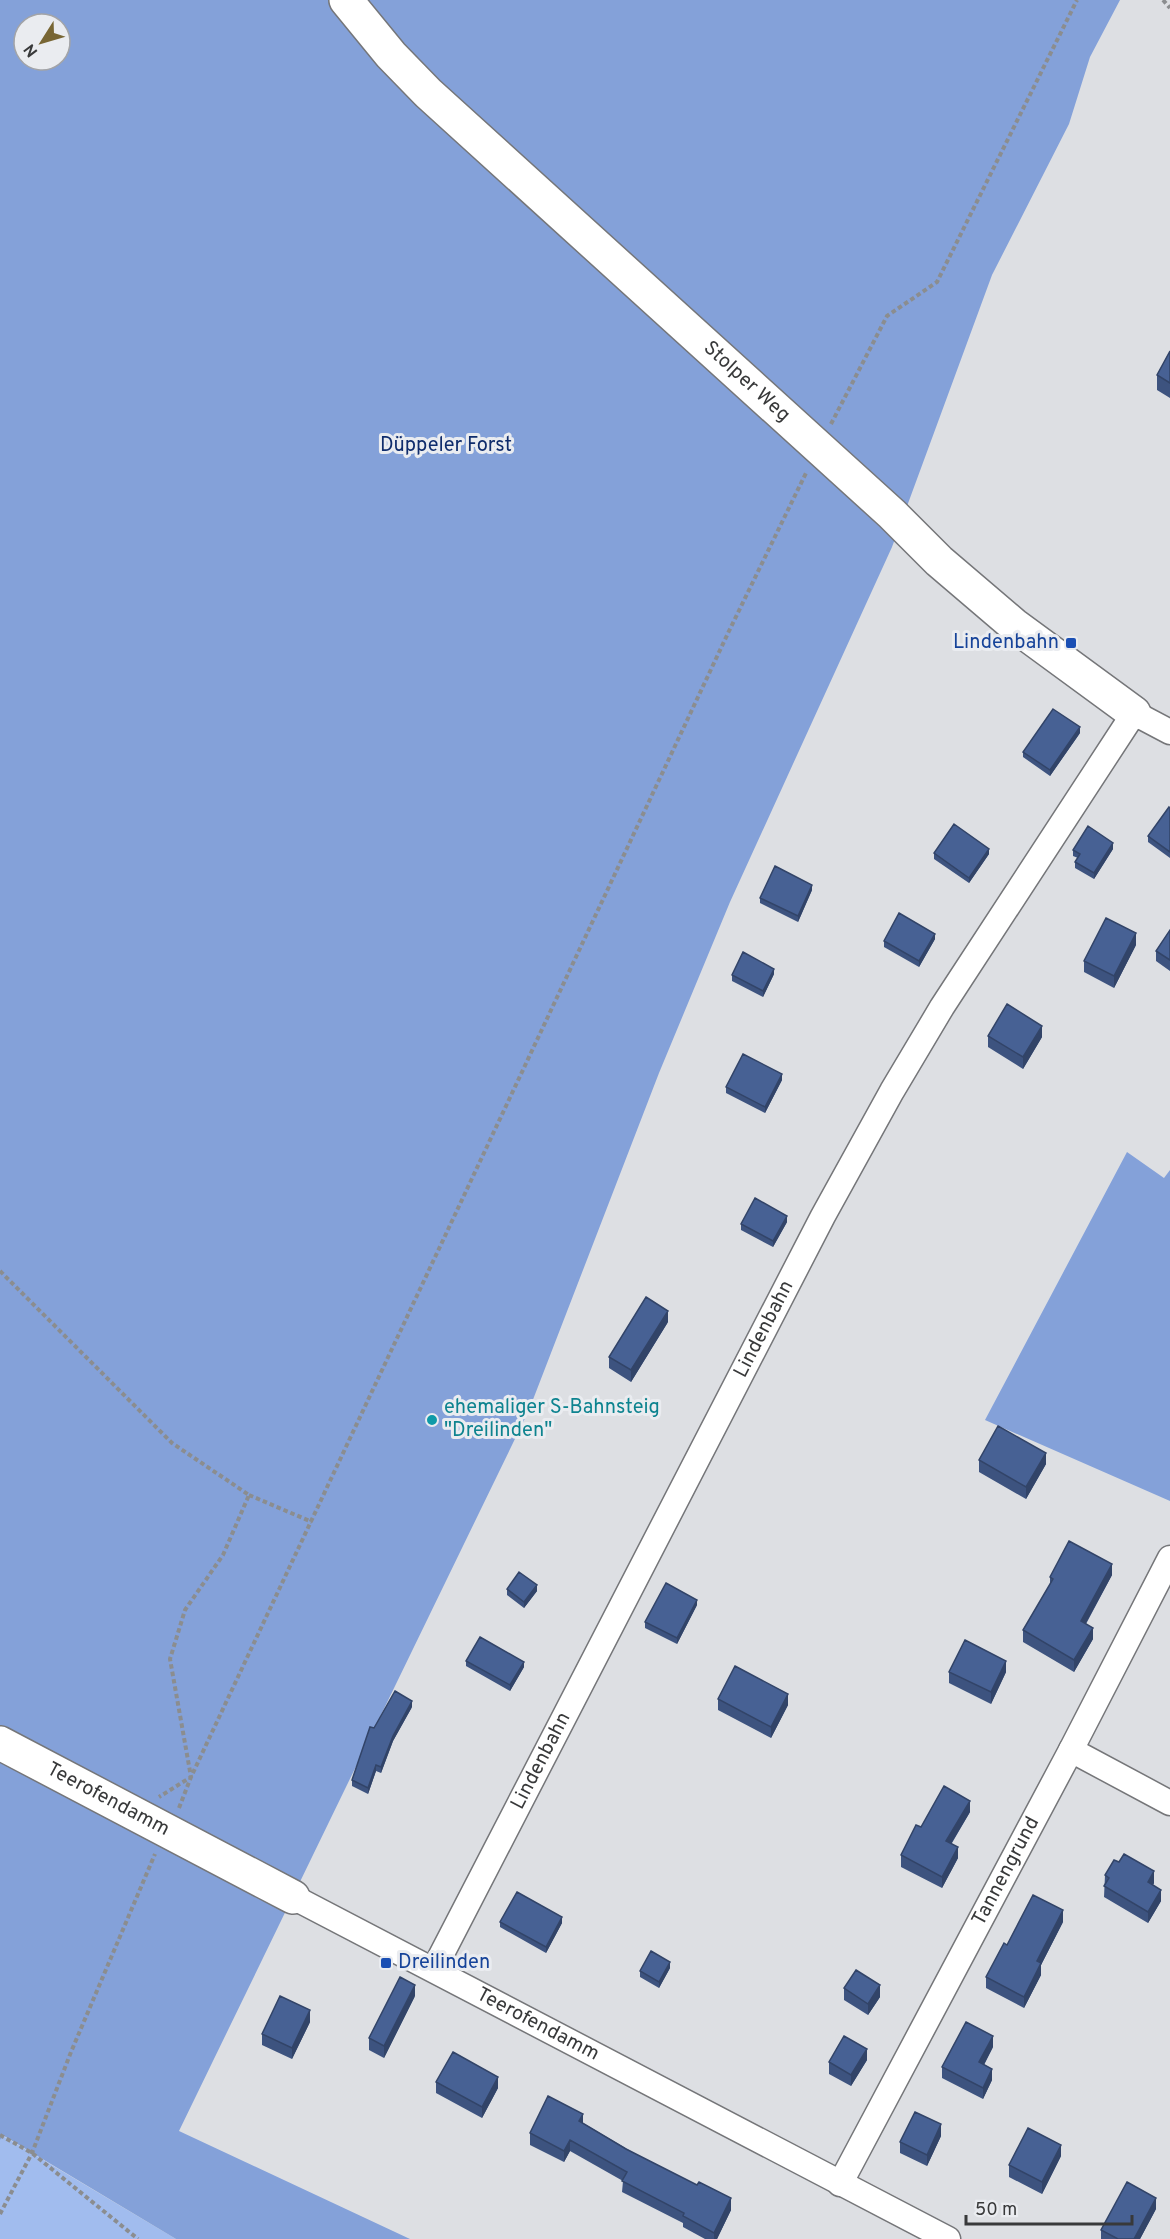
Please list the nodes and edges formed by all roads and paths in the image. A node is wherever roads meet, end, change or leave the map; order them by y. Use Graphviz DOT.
graph roads {
  1 [pos="346,0"];
  2 [pos="1077,0"];
  3 [pos="1163,0"];
  4 [pos="1170,8"];
  5 [pos="827,456"];
  6 [pos="1134,713"];
  7 [pos="1170,732"];
  8 [pos="0,1271"];
  9 [pos="249,1495"];
  10 [pos="312,1522"];
  11 [pos="1170,1558"];
  12 [pos="0,1743"];
  13 [pos="1071,1750"];
  14 [pos="191,1777"];
  15 [pos="1170,1803"];
  16 [pos="133,1812"];
  17 [pos="168,1831"];
  18 [pos="293,1897"];
  19 [pos="434,1969"];
  20 [pos="0,2135"];
  21 [pos="32,2153"];
  22 [pos="840,2184"];
  23 [pos="0,2214"];
  24 [pos="138,2239"];
  25 [pos="948,2239"];
  1 -- 5 [label="street, Stolper Weg"];
  2 -- 5 [label="path"];
  3 -- 4 [label="path"];
  5 -- 6 [label="street, Stolper Weg"];
  5 -- 10 [label="path"];
  6 -- 7 [label="street, Stolper Weg"];
  6 -- 19 [label="street, Lindenbahn"];
  8 -- 9 [label="path"];
  9 -- 10 [label="path"];
  9 -- 14 [label="path"];
  10 -- 14 [label="path"];
  11 -- 13 [label="street, Tannengrund"];
  12 -- 16 [label="street, Teerofendamm"];
  13 -- 15 [label="street"];
  13 -- 22 [label="street, Tannengrund"];
  14 -- 16 [label="path"];
  14 -- 17 [label="path"];
  16 -- 17 [label="street, Teerofendamm"];
  17 -- 18 [label="street, Teerofendamm"];
  17 -- 21 [label="path"];
  18 -- 19 [label="street, Teerofendamm"];
  19 -- 22 [label="street, Teerofendamm"];
  20 -- 21 [label="path"];
  21 -- 23 [label="path"];
  21 -- 24 [label="path"];
  22 -- 25 [label="street, Teerofendamm"];
}
